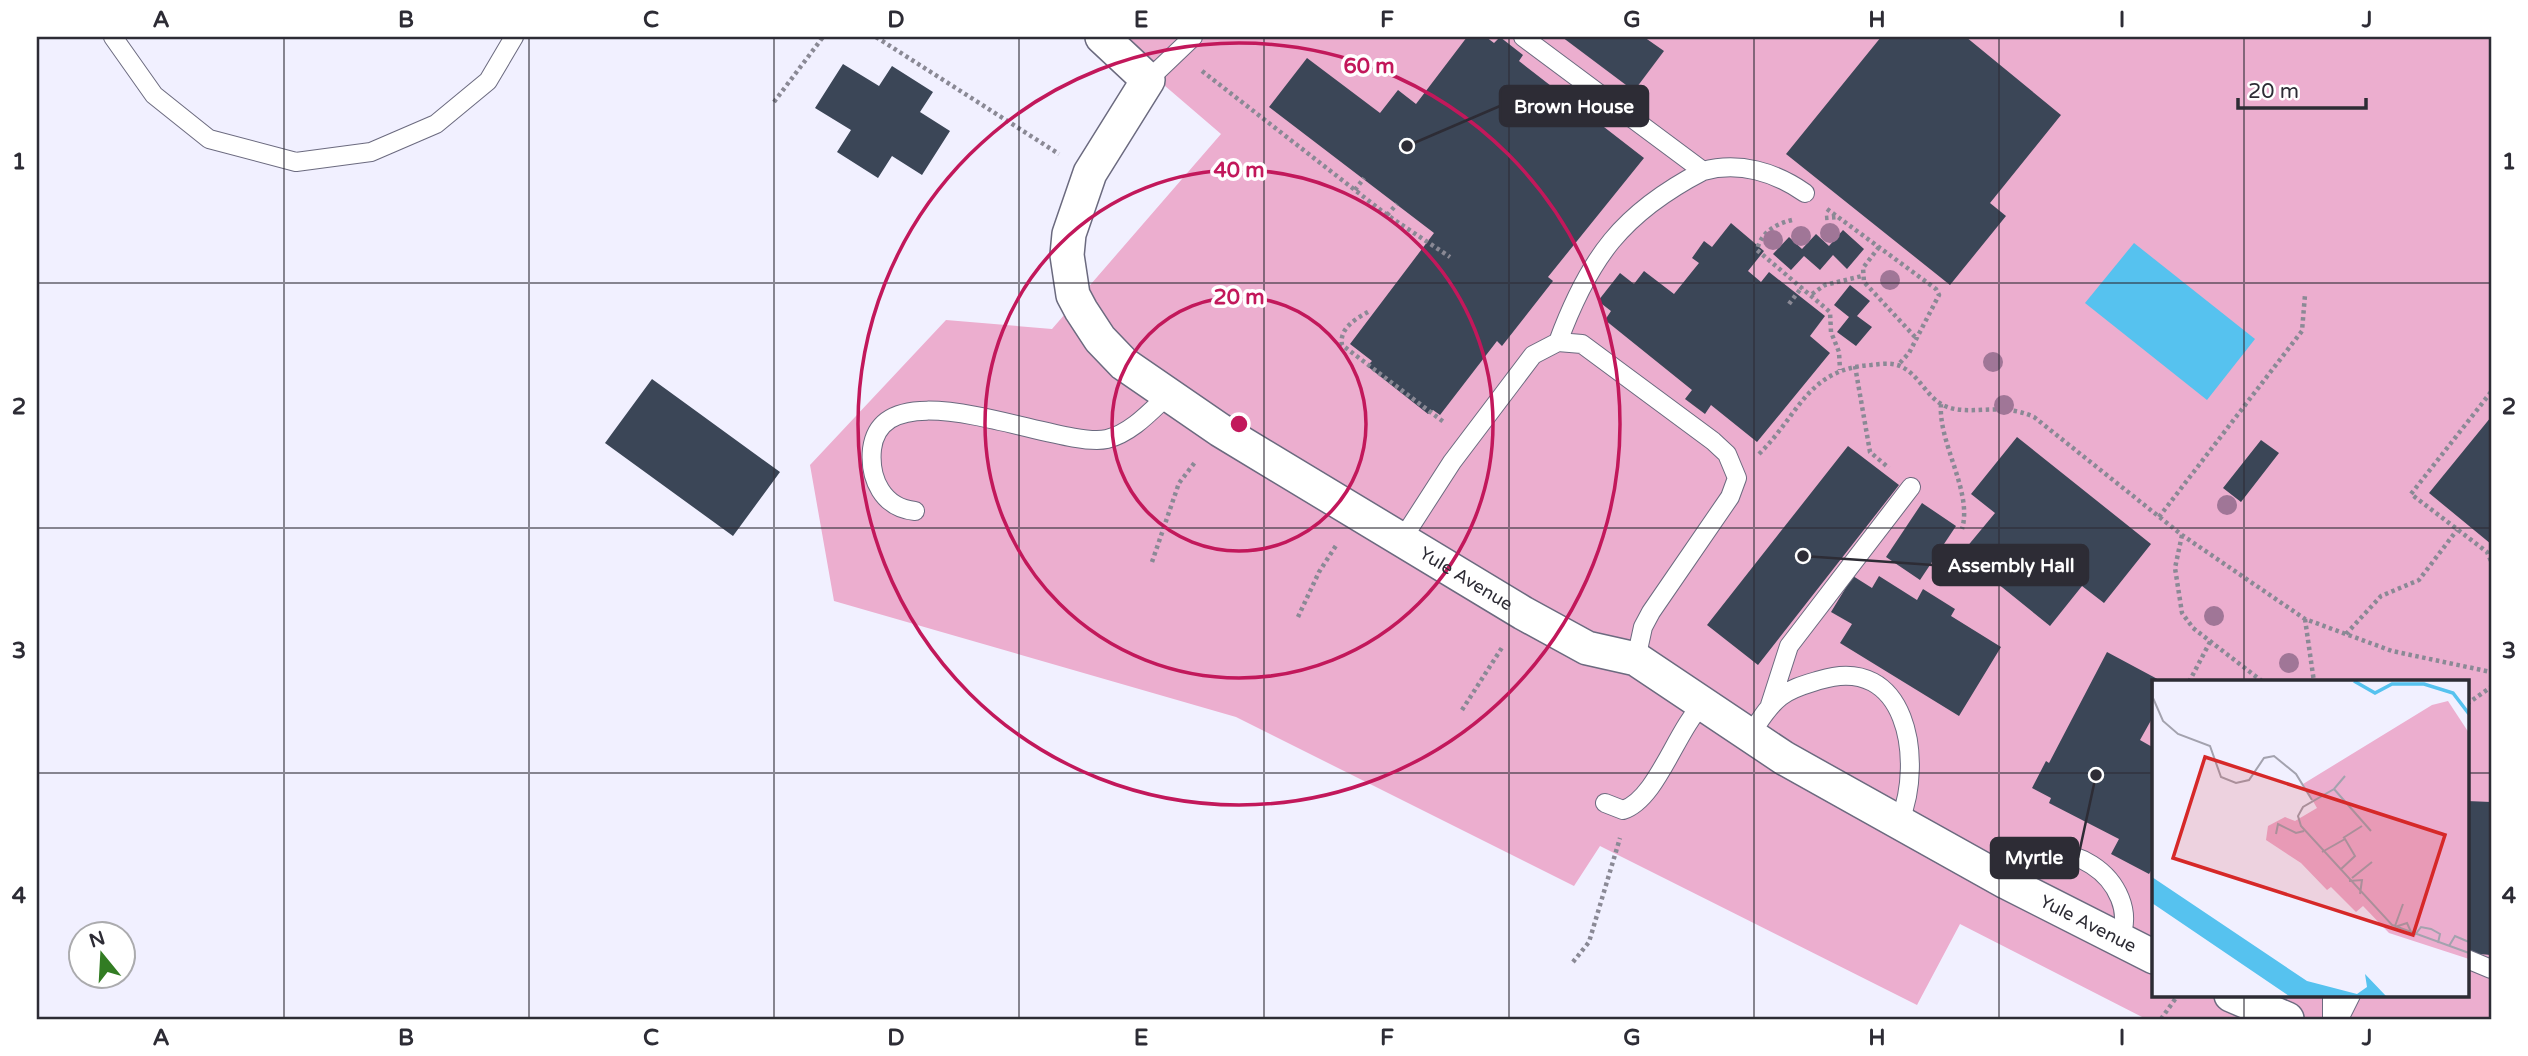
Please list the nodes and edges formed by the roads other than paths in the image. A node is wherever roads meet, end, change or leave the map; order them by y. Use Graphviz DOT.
graph roads {
  1 [pos="113,37"];
  2 [pos="514,37"];
  3 [pos="1102,37"];
  4 [pos="1193,37"];
  5 [pos="1523,37"];
  6 [pos="1147,80"];
  7 [pos="1703,171"];
  8 [pos="1805,192"];
  9 [pos="1558,342"];
  10 [pos="1167,396"];
  11 [pos="1912,487"];
  12 [pos="915,511"];
  13 [pos="1401,541"];
  14 [pos="1636,659"];
  15 [pos="1703,704"];
  16 [pos="1769,708"];
  17 [pos="1750,735"];
  18 [pos="1605,803"];
  19 [pos="1900,820"];
  20 [pos="2006,881"];
  21 [pos="2119,940"];
  22 [pos="2152,956"];
  23 [pos="2468,959"];
  24 [pos="2491,969"];
  25 [pos="2233,996"];
  26 [pos="2332,996"];
  27 [pos="2350,996"];
  28 [pos="2287,1019"];
  29 [pos="2332,1019"];
  30 [pos="2339,1019"];
  1 -- 2 [label="lane"];
  3 -- 6 [label="street"];
  4 -- 6 [label="lane"];
  5 -- 7 [label="lane"];
  6 -- 10 [label="street, Yule Avenue"];
  7 -- 8 [label="lane"];
  7 -- 9 [label="lane"];
  9 -- 13 [label="lane"];
  9 -- 14 [label="lane"];
  10 -- 12 [label="lane"];
  10 -- 13 [label="street, Yule Avenue"];
  11 -- 16 [label="lane"];
  13 -- 14 [label="street, Yule Avenue"];
  14 -- 15 [label="street, Yule Avenue"];
  15 -- 17 [label="street, Yule Avenue"];
  15 -- 18 [label="lane"];
  16 -- 17 [label="lane"];
  16 -- 19 [label="lane"];
  17 -- 19 [label="street, Yule Avenue"];
  19 -- 20 [label="street, Yule Avenue"];
  20 -- 21 [label="street, Yule Avenue"];
  20 -- 21 [label="lane"];
  21 -- 22 [label="street, Yule Avenue"];
  23 -- 24 [label="lane"];
  25 -- 28 [label="street"];
  26 -- 29 [label="lane"];
  27 -- 30 [label="lane"];
}
